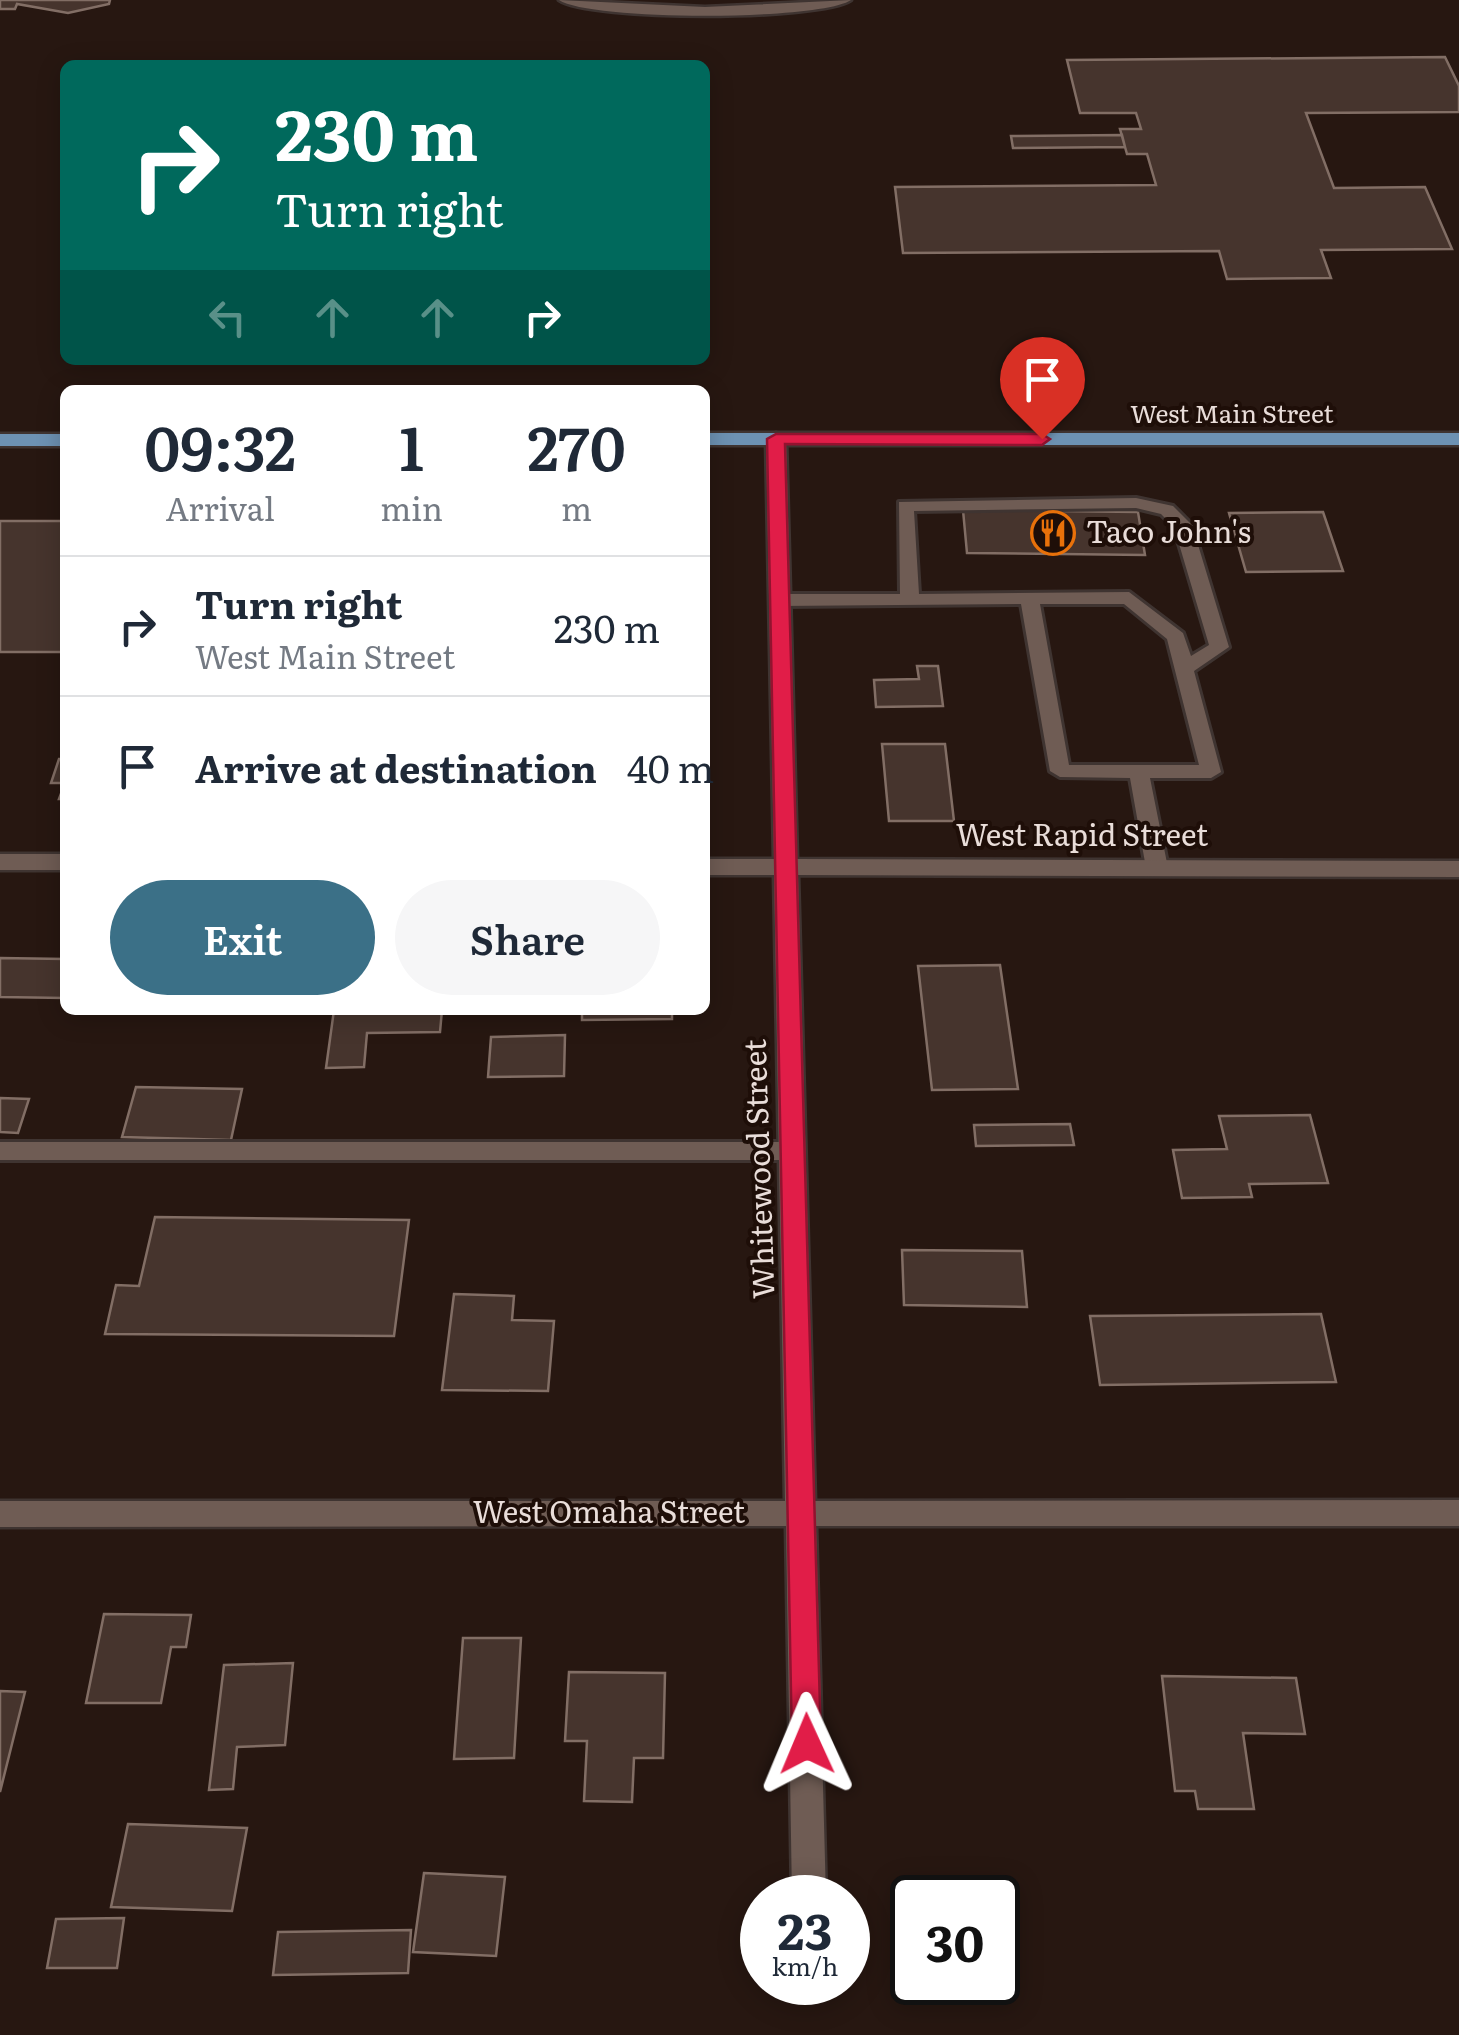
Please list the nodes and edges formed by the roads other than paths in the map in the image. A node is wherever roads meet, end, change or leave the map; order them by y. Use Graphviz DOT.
graph roads {
  1 [pos="566,0"];
  2 [pos="844,0"];
  3 [pos="710,439"];
  4 [pos="776,439"];
  5 [pos="1459,439"];
  6 [pos="0,440"];
  7 [pos="60,440"];
  8 [pos="1030,599"];
  9 [pos="779,600"];
  10 [pos="910,600"];
  11 [pos="1184,669"];
  12 [pos="1140,773"];
  13 [pos="0,862"];
  14 [pos="60,862"];
  15 [pos="710,866"];
  16 [pos="784,867"];
  17 [pos="1157,868"];
  18 [pos="1459,869"];
  19 [pos="0,1152"];
  20 [pos="792,1152"];
  21 [pos="802,1513"];
  22 [pos="1459,1513"];
  23 [pos="0,1514"];
  24 [pos="810,1875"];
  1 -- 2 [label="street"];
  3 -- 4 [label="main road, West Main Street"];
  4 -- 5 [label="main road, West Main Street"];
  4 -- 9 [label="street, Whitewood Street"];
  6 -- 7 [label="main road"];
  8 -- 10 [label="lane"];
  8 -- 11 [label="lane"];
  8 -- 12 [label="lane"];
  9 -- 10 [label="lane"];
  9 -- 16 [label="street, Whitewood Street"];
  10 -- 11 [label="lane"];
  11 -- 12 [label="lane"];
  12 -- 17 [label="lane"];
  13 -- 14 [label="street"];
  15 -- 16 [label="street, West Rapid Street"];
  16 -- 17 [label="street, West Rapid Street"];
  16 -- 20 [label="street, Whitewood Street"];
  17 -- 18 [label="street, West Rapid Street"];
  19 -- 20 [label="lane"];
  20 -- 21 [label="street, Whitewood Street"];
  21 -- 22 [label="street, West Omaha Street"];
  21 -- 23 [label="street, West Omaha Street"];
  21 -- 24 [label="street, Whitewood Street"];
}
